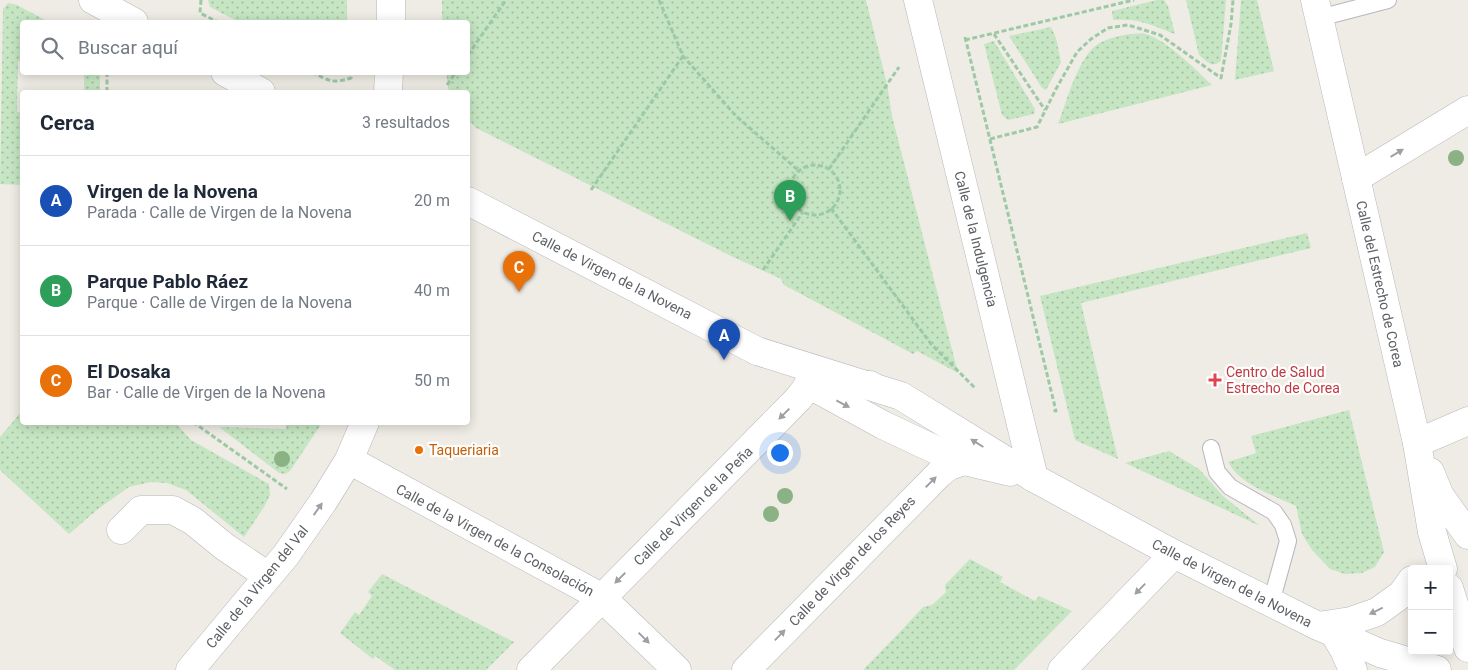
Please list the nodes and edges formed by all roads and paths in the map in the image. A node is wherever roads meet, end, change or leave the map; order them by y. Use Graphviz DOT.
graph roads {
  1 [pos="93,0"];
  2 [pos="201,0"];
  3 [pos="391,0"];
  4 [pos="506,0"];
  5 [pos="659,0"];
  6 [pos="918,0"];
  7 [pos="1134,0"];
  8 [pos="1233,0"];
  9 [pos="1388,0"];
  10 [pos="1317,9"];
  11 [pos="130,20"];
  12 [pos="214,20"];
  13 [pos="391,20"];
  14 [pos="964,32"];
  15 [pos="994,34"];
  16 [pos="965,40"];
  17 [pos="470,52"];
  18 [pos="683,56"];
  19 [pos="932,56"];
  20 [pos="107,75"];
  21 [pos="230,75"];
  22 [pos="318,75"];
  23 [pos="352,75"];
  24 [pos="389,75"];
  25 [pos="454,75"];
  26 [pos="447,85"];
  27 [pos="107,90"];
  28 [pos="257,90"];
  29 [pos="388,90"];
  30 [pos="1045,110"];
  31 [pos="1468,110"];
  32 [pos="990,139"];
  33 [pos="829,170"];
  34 [pos="799,171"];
  35 [pos="1356,178"];
  36 [pos="591,190"];
  37 [pos="470,202"];
  38 [pos="831,208"];
  39 [pos="802,212"];
  40 [pos="763,270"];
  41 [pos="757,351"];
  42 [pos="809,385"];
  43 [pos="870,385"];
  44 [pos="1015,399"];
  45 [pos="1056,411"];
  46 [pos="1468,421"];
  47 [pos="197,425"];
  48 [pos="364,425"];
  49 [pos="1417,443"];
  50 [pos="1211,448"];
  51 [pos="349,460"];
  52 [pos="964,461"];
  53 [pos="1034,478"];
  54 [pos="287,489"];
  55 [pos="121,530"];
  56 [pos="1432,532"];
  57 [pos="1468,535"];
  58 [pos="1174,554"];
  59 [pos="1420,565"];
  60 [pos="1442,565"];
  61 [pos="268,576"];
  62 [pos="1408,586"];
  63 [pos="601,597"];
  64 [pos="1453,601"];
  65 [pos="1271,603"];
  66 [pos="1326,630"];
  67 [pos="1468,648"];
  68 [pos="1375,662"];
  69 [pos="190,670"];
  70 [pos="531,670"];
  71 [pos="677,670"];
  72 [pos="746,670"];
  73 [pos="1062,670"];
  74 [pos="1353,670"];
  75 [pos="1437,670"];
  1 -- 11 [label="street"];
  2 -- 12 [label="path"];
  3 -- 13 [label="street"];
  4 -- 17 [label="path"];
  5 -- 18 [label="path"];
  6 -- 19 [label="street, Calle de la Indulgencia"];
  7 -- 15 [label="path"];
  8 -- 30 [label="path"];
  9 -- 10 [label="lane"];
  10 -- 35 [label="street, Calle del Estrecho de Corea"];
  14 -- 16 [label="path"];
  15 -- 16 [label="path"];
  15 -- 30 [label="path"];
  16 -- 32 [label="path"];
  18 -- 34 [label="path"];
  18 -- 36 [label="path"];
  19 -- 33 [label="path"];
  19 -- 44 [label="street, Calle de la Indulgencia"];
  20 -- 27 [label="path"];
  21 -- 28 [label="street"];
  22 -- 23 [label="path"];
  24 -- 29 [label="street"];
  25 -- 26 [label="path"];
  30 -- 32 [label="path"];
  35 -- 31 [label="street, one-way"];
  32 -- 45 [label="path"];
  33 -- 34 [label="path"];
  33 -- 38 [label="path"];
  34 -- 39 [label="path"];
  35 -- 49 [label="street, Calle del Estrecho de Corea"];
  37 -- 41 [label="street, Calle de Virgen de la Novena"];
  38 -- 39 [label="path"];
  38 -- 44 [label="path"];
  39 -- 40 [label="path"];
  41 -- 42 [label="street, Calle de Virgen de la Novena"];
  41 -- 43 [label="street, Calle de Virgen de la Novena"];
  42 -- 43 [label="street"];
  42 -- 52 [label="street, Calle de Virgen de la Novena, one-way"];
  42 -- 63 [label="street, Calle de Virgen de la Peña, one-way"];
  53 -- 43 [label="street, Calle de Virgen de la Novena, one-way"];
  44 -- 53 [label="street, Calle de la Indulgencia"];
  46 -- 49 [label="street"];
  47 -- 54 [label="path"];
  48 -- 51 [label="street, Calle de la Virgen del Val"];
  49 -- 56 [label="street, Calle del Estrecho de Corea"];
  49 -- 57 [label="street"];
  50 -- 65 [label="lane"];
  61 -- 51 [label="street, Calle de la Virgen del Val, one-way"];
  51 -- 63 [label="street, Calle de la Virgen de la Consolación"];
  52 -- 53 [label="street, Calle de Virgen de la Novena"];
  72 -- 52 [label="street, Calle de Virgen de los Reyes, one-way"];
  53 -- 58 [label="street, Calle de Virgen de la Novena"];
  55 -- 61 [label="street"];
  56 -- 59 [label="street"];
  56 -- 60 [label="street, Calle del Estrecho de Corea"];
  58 -- 65 [label="street, Calle de Virgen de la Novena"];
  58 -- 73 [label="street, one-way"];
  61 -- 69 [label="street, Calle de la Virgen del Val"];
  62 -- 66 [label="street, one-way"];
  63 -- 70 [label="street, Calle de Virgen de la Peña"];
  63 -- 71 [label="street, Calle de la Virgen de la Consolación, one-way"];
  64 -- 67 [label="street"];
  65 -- 66 [label="street, Calle de Virgen de la Novena"];
  66 -- 68 [label="street, Calle de Virgen de la Novena"];
  66 -- 74 [label="street"];
  68 -- 75 [label="street, Calle de Virgen de la Novena"];
}
